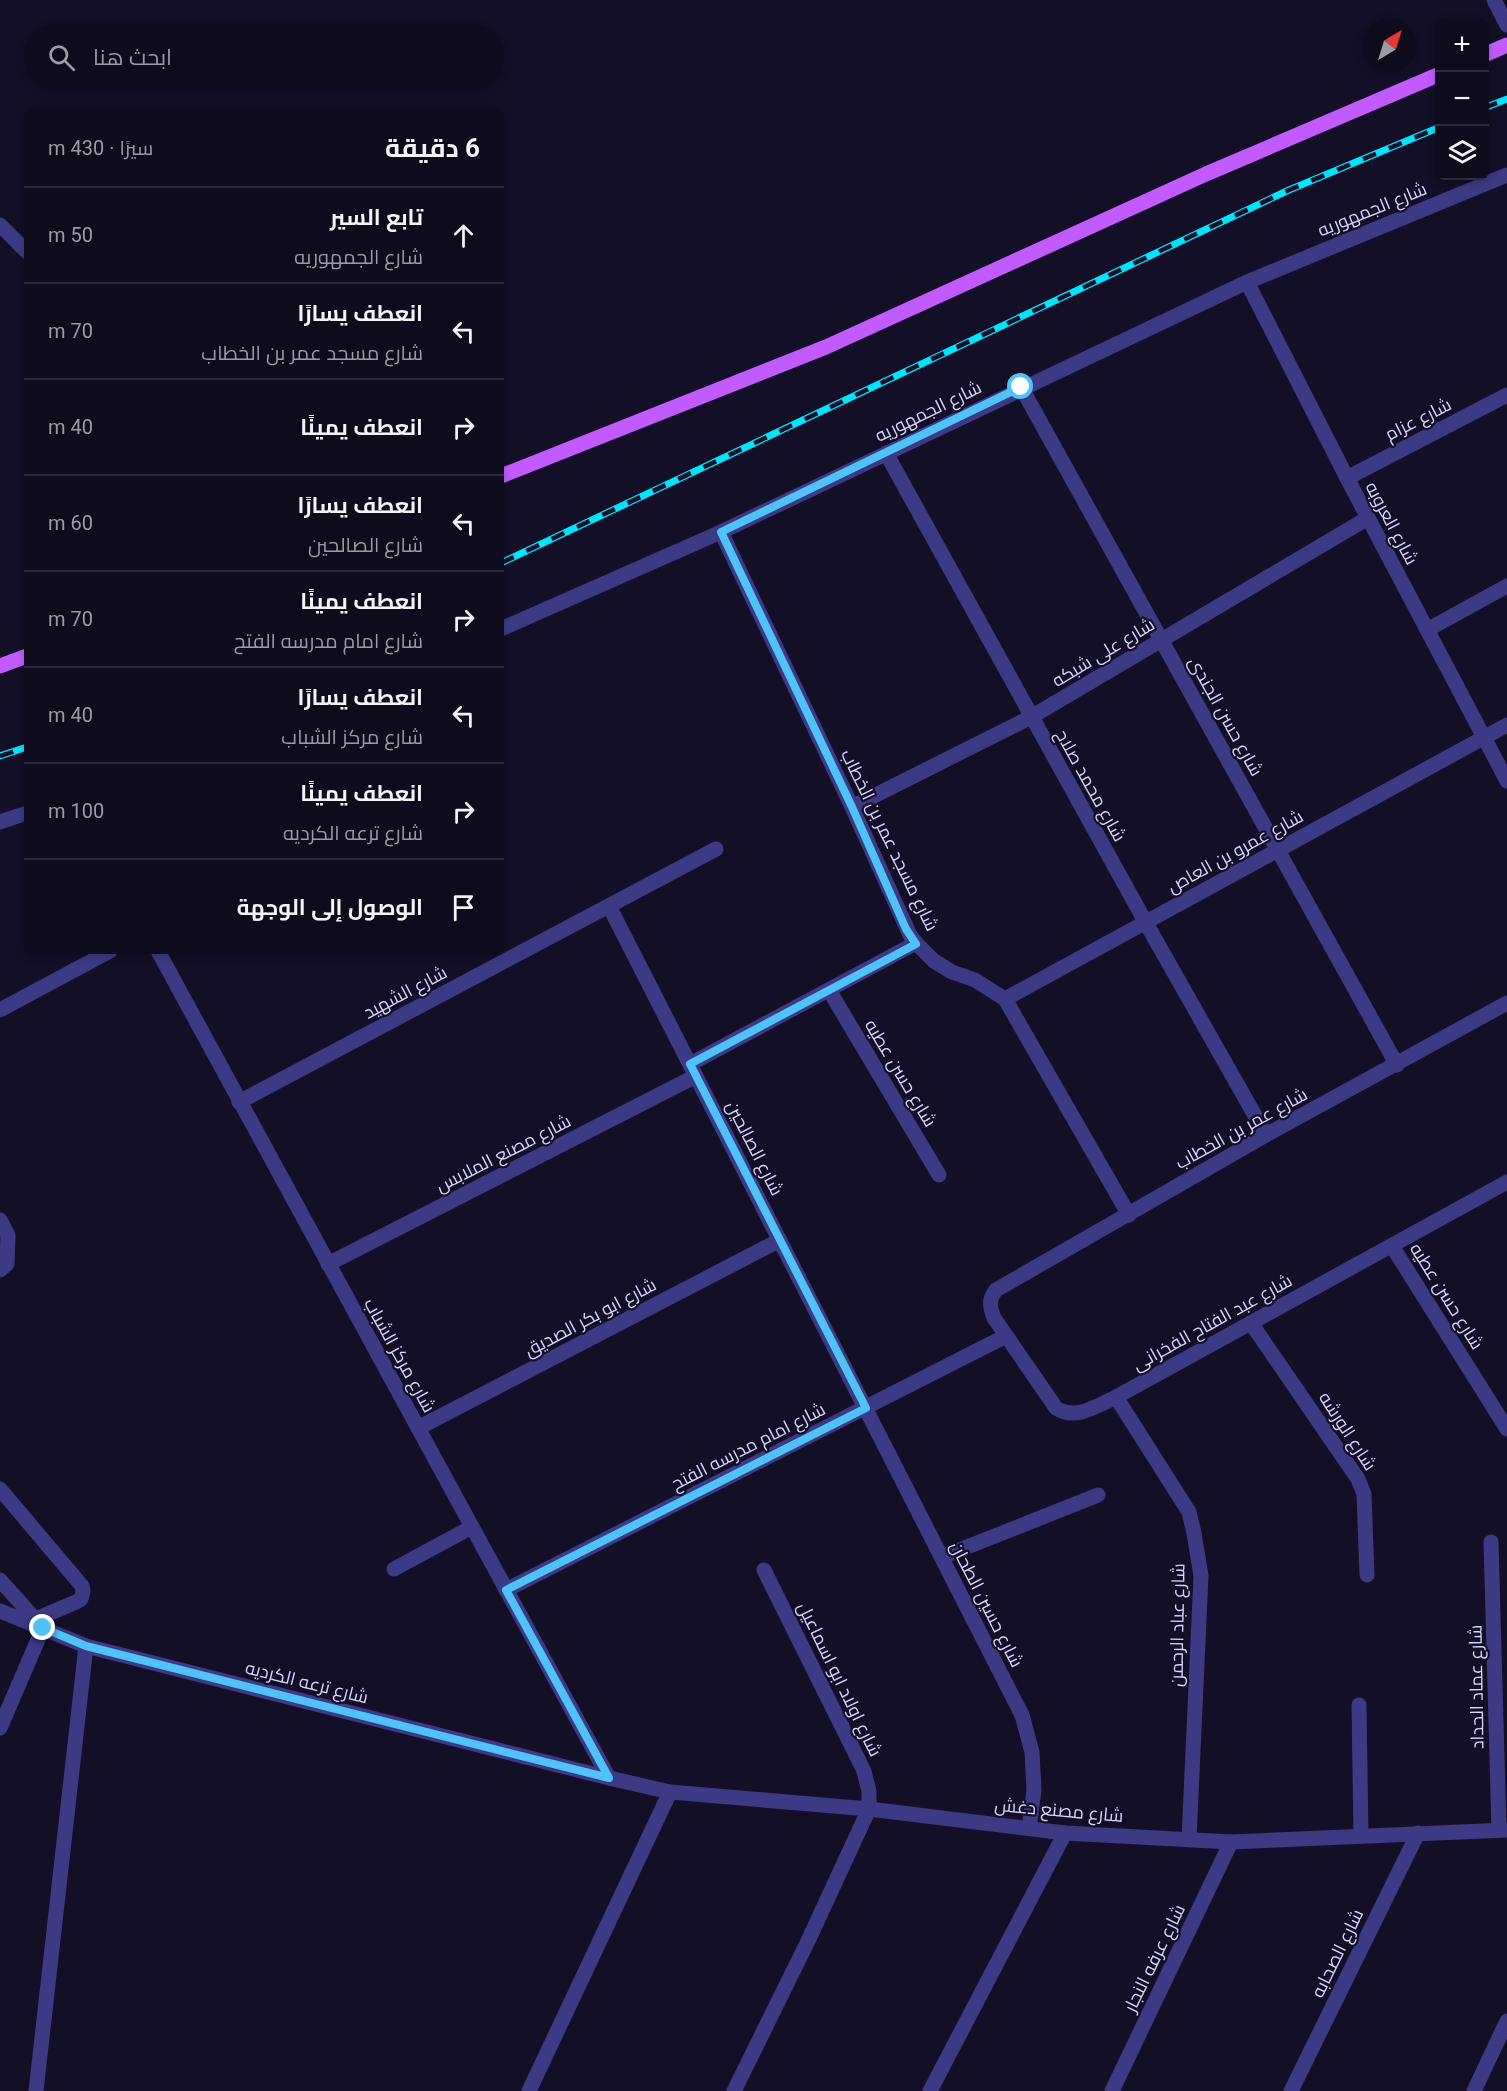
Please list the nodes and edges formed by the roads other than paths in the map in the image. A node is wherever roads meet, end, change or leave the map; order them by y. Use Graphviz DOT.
graph roads {
  1 [pos="1494,0"];
  2 [pos="1507,25"];
  3 [pos="1507,45"];
  4 [pos="1489,53"];
  5 [pos="1435,76"];
  6 [pos="1507,176"];
  7 [pos="0,225"];
  8 [pos="24,249"];
  9 [pos="1246,282"];
  10 [pos="1021,387"];
  11 [pos="1507,395"];
  12 [pos="886,453"];
  13 [pos="504,475"];
  14 [pos="1347,478"];
  15 [pos="1368,518"];
  16 [pos="721,532"];
  17 [pos="1507,586"];
  18 [pos="504,627"];
  19 [pos="1427,630"];
  20 [pos="1161,640"];
  21 [pos="24,657"];
  22 [pos="24,658"];
  23 [pos="0,660"];
  24 [pos="0,666"];
  25 [pos="1031,717"];
  26 [pos="1507,725"];
  27 [pos="1484,738"];
  28 [pos="1507,781"];
  29 [pos="852,807"];
  30 [pos="24,814"];
  31 [pos="0,822"];
  32 [pos="716,849"];
  33 [pos="1279,850"];
  34 [pos="609,906"];
  35 [pos="1146,922"];
  36 [pos="916,944"];
  37 [pos="104,954"];
  38 [pos="160,954"];
  39 [pos="829,990"];
  40 [pos="1005,999"];
  41 [pos="1507,1003"];
  42 [pos="0,1010"];
  43 [pos="1397,1065"];
  44 [pos="693,1070"];
  45 [pos="239,1102"];
  46 [pos="1266,1135"];
  47 [pos="939,1175"];
  48 [pos="1507,1182"];
  49 [pos="1129,1215"];
  50 [pos="0,1220"];
  51 [pos="780,1240"];
  52 [pos="1392,1245"];
  53 [pos="328,1264"];
  54 [pos="0,1270"];
  55 [pos="996,1290"];
  56 [pos="1251,1323"];
  57 [pos="1006,1336"];
  58 [pos="1116,1397"];
  59 [pos="866,1408"];
  60 [pos="418,1428"];
  61 [pos="1507,1429"];
  62 [pos="0,1489"];
  63 [pos="1098,1495"];
  64 [pos="472,1527"];
  65 [pos="1491,1542"];
  66 [pos="942,1557"];
  67 [pos="394,1569"];
  68 [pos="764,1570"];
  69 [pos="1367,1575"];
  70 [pos="0,1580"];
  71 [pos="506,1590"];
  72 [pos="0,1611"];
  73 [pos="39,1623"];
  74 [pos="86,1646"];
  75 [pos="1359,1705"];
  76 [pos="0,1728"];
  77 [pos="609,1778"];
  78 [pos="670,1792"];
  79 [pos="869,1809"];
  80 [pos="1029,1828"];
  81 [pos="1503,1830"];
  82 [pos="1065,1833"];
  83 [pos="1418,1833"];
  84 [pos="1361,1836"];
  85 [pos="1189,1839"];
  86 [pos="1231,1842"];
  87 [pos="1507,2021"];
  88 [pos="36,2091"];
  89 [pos="529,2091"];
  90 [pos="734,2091"];
  91 [pos="930,2091"];
  92 [pos="1112,2091"];
  93 [pos="1291,2091"];
  94 [pos="1474,2091"];
  1 -- 2 [label="street"];
  3 -- 4 [label="main road"];
  5 -- 13 [label="main road"];
  6 -- 9 [label="street, شارع الجمهوريه"];
  7 -- 8 [label="street"];
  9 -- 10 [label="street, شارع الجمهوريه"];
  9 -- 14 [label="street, شارع العروبه"];
  10 -- 12 [label="street, شارع الجمهوريه"];
  10 -- 20 [label="street, شارع حسن الجندى"];
  11 -- 14 [label="street, شارع عزام"];
  12 -- 16 [label="street, شارع الجمهوريه"];
  12 -- 25 [label="street, شارع محمد صلاح"];
  14 -- 15 [label="street, شارع العروبه"];
  15 -- 19 [label="street, شارع العروبه"];
  15 -- 20 [label="street, شارع على شبكه"];
  16 -- 18 [label="street, شارع الجمهوريه"];
  16 -- 29 [label="street, شارع مسجد عمر بن الخطاب"];
  17 -- 19 [label="street"];
  19 -- 27 [label="street, شارع العروبه"];
  20 -- 25 [label="street, شارع على شبكه"];
  20 -- 33 [label="street, شارع حسن الجندى"];
  21 -- 23 [label="main road"];
  22 -- 24 [label="main road"];
  25 -- 29 [label="street, شارع على شبكه"];
  25 -- 35 [label="street, شارع محمد صلاح"];
  26 -- 27 [label="street, شارع عمرو بن العاص"];
  27 -- 28 [label="street, شارع العروبه"];
  27 -- 33 [label="street, شارع عمرو بن العاص"];
  29 -- 36 [label="street, شارع مسجد عمر بن الخطاب"];
  30 -- 31 [label="street"];
  32 -- 34 [label="street, شارع الشهيد"];
  33 -- 35 [label="street, شارع عمرو بن العاص"];
  33 -- 43 [label="street, شارع حسن الجندى"];
  34 -- 44 [label="street, شارع الصالحين"];
  34 -- 45 [label="street, شارع الشهيد"];
  35 -- 40 [label="street, شارع عمرو بن العاص"];
  35 -- 46 [label="street, شارع محمد صلاح"];
  36 -- 39 [label="street, شارع مصنع الملابس"];
  36 -- 40 [label="street, شارع مسجد عمر بن الخطاب"];
  37 -- 42 [label="street"];
  38 -- 45 [label="street, شارع مركز الشباب"];
  39 -- 44 [label="street, شارع مصنع الملابس"];
  39 -- 47 [label="street, شارع حسن عطيه"];
  40 -- 49 [label="street, شارع مسجد عمر بن الخطاب"];
  41 -- 43 [label="street, شارع عمر بن الخطاب"];
  43 -- 46 [label="street, شارع عمر بن الخطاب"];
  44 -- 51 [label="street, شارع الصالحين"];
  44 -- 53 [label="street, شارع مصنع الملابس"];
  45 -- 53 [label="street, شارع مركز الشباب"];
  46 -- 49 [label="street, شارع عمر بن الخطاب"];
  48 -- 52 [label="street, شارع عبد الفتاح الفخرانى"];
  49 -- 55 [label="street, شارع عمر بن الخطاب"];
  50 -- 54 [label="street"];
  51 -- 59 [label="street, شارع الصالحين"];
  51 -- 60 [label="street, شارع ابو بكر الصديق"];
  52 -- 56 [label="street, شارع عبد الفتاح الفخرانى"];
  52 -- 61 [label="street, شارع حسن عطيه"];
  53 -- 60 [label="street, شارع مركز الشباب"];
  55 -- 57 [label="street, شارع عبد الفتاح الفخرانى"];
  56 -- 58 [label="street, شارع عبد الفتاح الفخرانى"];
  56 -- 69 [label="street, شارع الورشه"];
  57 -- 58 [label="street, شارع عبد الفتاح الفخرانى"];
  57 -- 59 [label="street, شارع امام مدرسه الفتح"];
  58 -- 85 [label="street, شارع عباد الرحمن"];
  59 -- 66 [label="street, شارع حسين الطحان"];
  59 -- 71 [label="street, شارع امام مدرسه الفتح"];
  60 -- 64 [label="street, شارع مركز الشباب"];
  62 -- 73 [label="street"];
  63 -- 66 [label="street"];
  64 -- 67 [label="street"];
  64 -- 71 [label="street, شارع مركز الشباب"];
  65 -- 81 [label="street, شارع عماد الحداد"];
  66 -- 80 [label="street, شارع حسين الطحان"];
  68 -- 79 [label="street, شارع اولاد ابو اسماعيل"];
  70 -- 73 [label="street"];
  71 -- 77 [label="street, شارع مركز الشباب"];
  72 -- 73 [label="street, شارع ترعه الكرديه"];
  73 -- 74 [label="street, شارع ترعه الكرديه"];
  73 -- 76 [label="street"];
  74 -- 77 [label="street, شارع ترعه الكرديه"];
  74 -- 88 [label="street"];
  75 -- 84 [label="street"];
  77 -- 78 [label="street, شارع مصنع دغش"];
  78 -- 79 [label="street, شارع مصنع دغش"];
  78 -- 89 [label="street"];
  79 -- 80 [label="street, شارع مصنع دغش"];
  79 -- 90 [label="street"];
  80 -- 82 [label="street, شارع مصنع دغش"];
  81 -- 83 [label="street, شارع مصنع دغش"];
  82 -- 85 [label="street, شارع مصنع دغش"];
  82 -- 91 [label="street"];
  83 -- 84 [label="street, شارع مصنع دغش"];
  83 -- 93 [label="street, شارع الصحابه"];
  84 -- 86 [label="street, شارع مصنع دغش"];
  85 -- 86 [label="street, شارع مصنع دغش"];
  86 -- 92 [label="street, شارع عرفه النجار"];
  87 -- 94 [label="street"];
}
